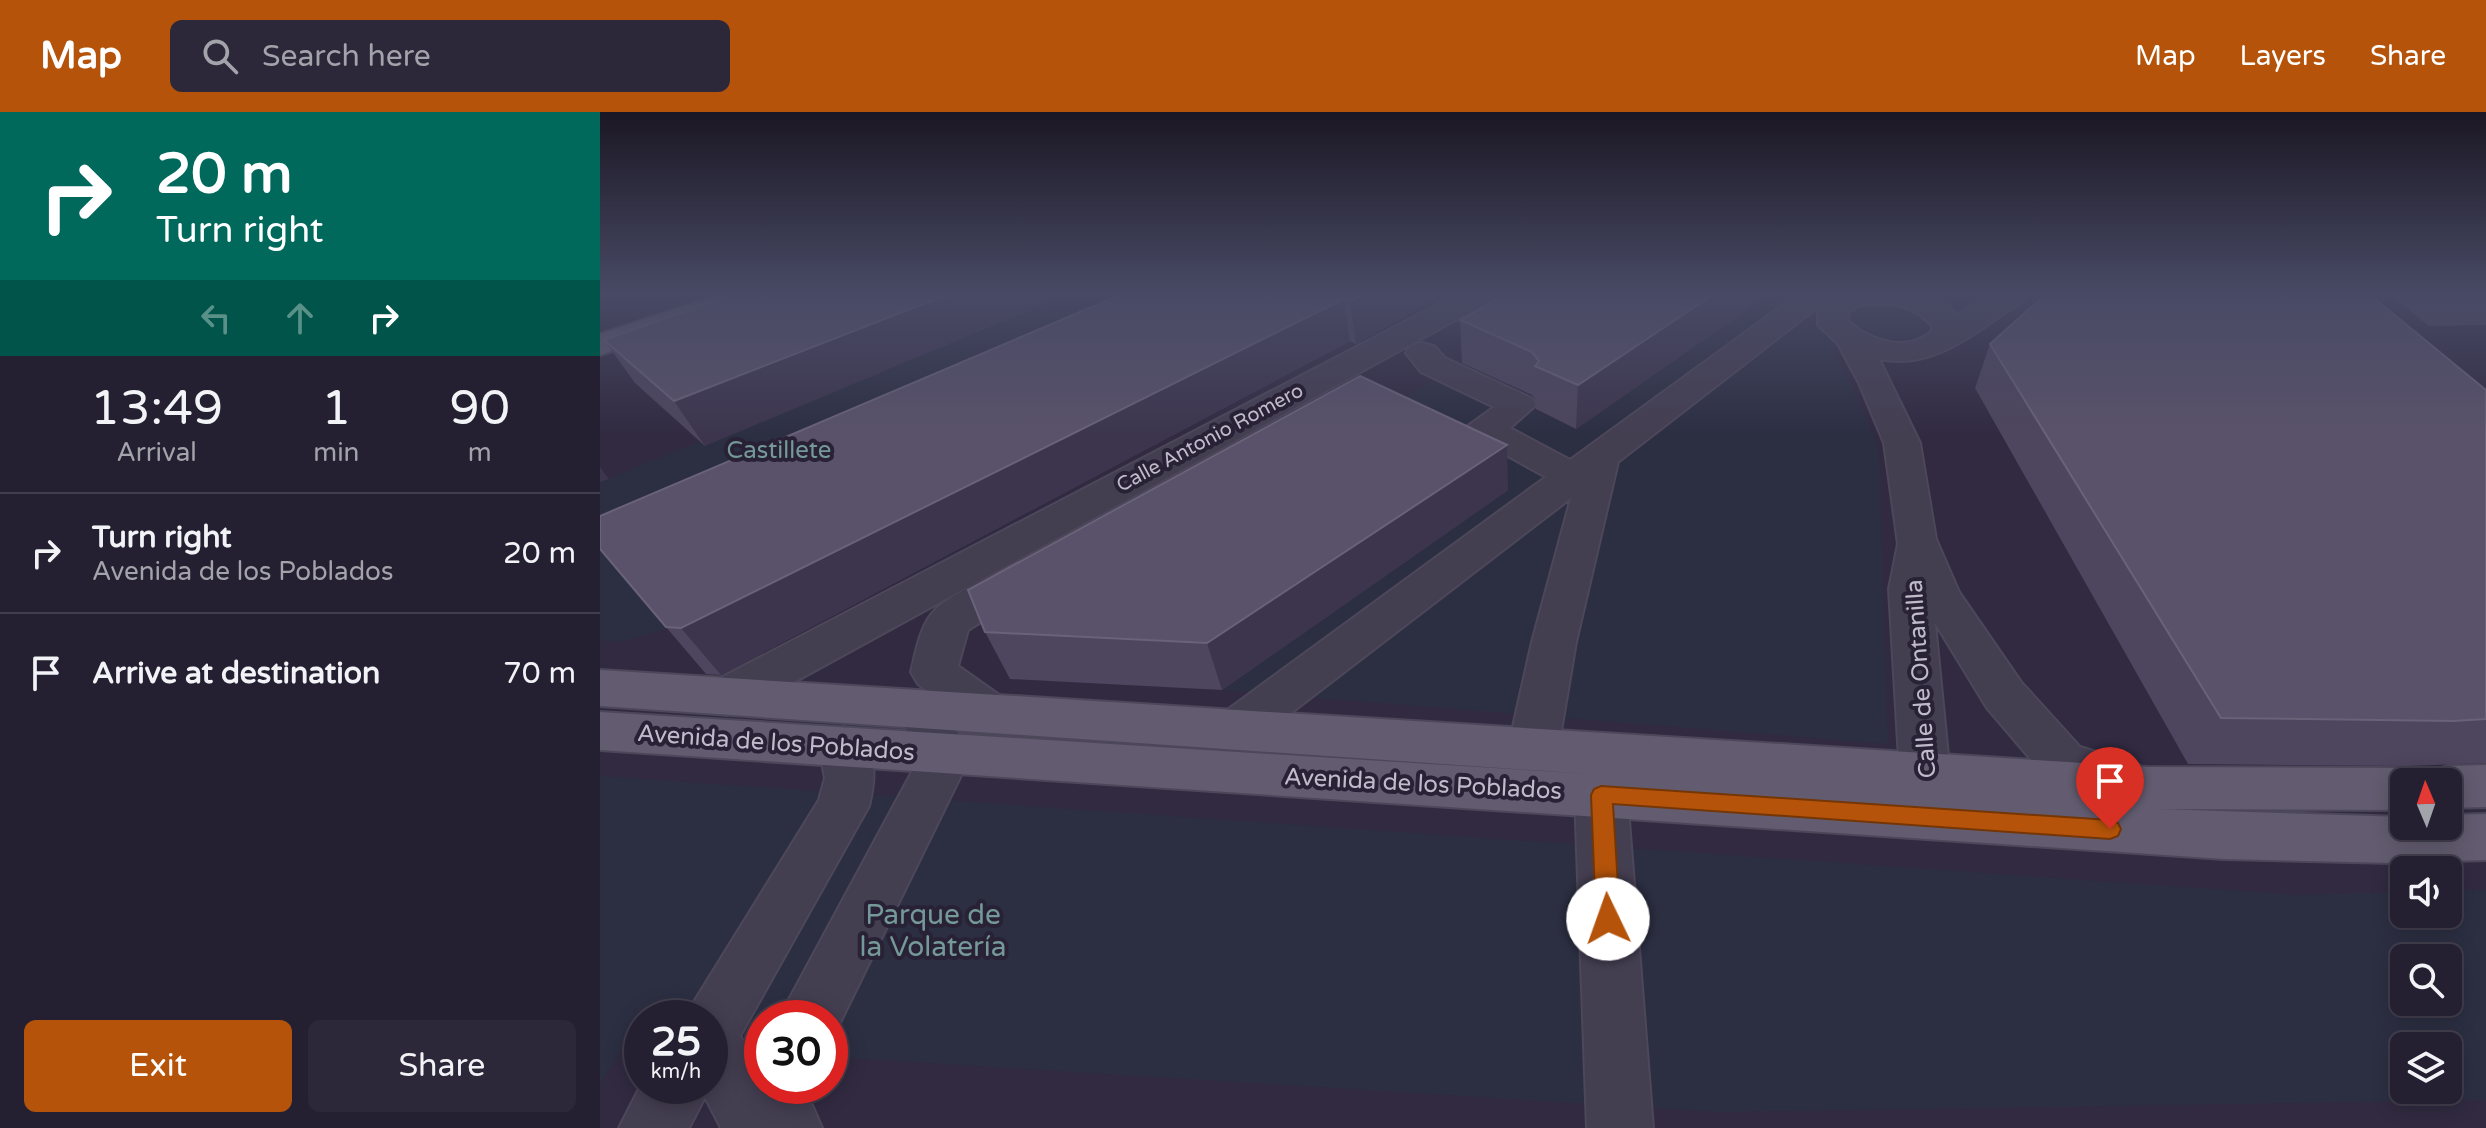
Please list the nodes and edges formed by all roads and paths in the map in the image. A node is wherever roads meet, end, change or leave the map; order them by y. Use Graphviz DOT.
graph roads {
  1 [pos="1417,341"];
  2 [pos="1438,341"];
  3 [pos="1760,341"];
  4 [pos="1853,341"];
  5 [pos="1857,341"];
  6 [pos="1939,341"];
  7 [pos="1918,350"];
  8 [pos="1422,353"];
  9 [pos="1876,383"];
  10 [pos="1404,421"];
  11 [pos="1488,431"];
  12 [pos="1587,466"];
  13 [pos="1076,527"];
  14 [pos="1916,539"];
  15 [pos="935,607"];
  16 [pos="600,688"];
  17 [pos="726,697"];
  18 [pos="918,708"];
  19 [pos="989,713"];
  20 [pos="1236,729"];
  21 [pos="600,731"];
  22 [pos="844,747"];
  23 [pos="1533,749"];
  24 [pos="946,755"];
  25 [pos="2486,786"];
  26 [pos="2462,787"];
  27 [pos="2147,788"];
  28 [pos="2390,789"];
  29 [pos="1601,795"];
  30 [pos="1931,797"];
  31 [pos="2486,837"];
  32 [pos="728,1000"];
  33 [pos="819,1000"];
  34 [pos="728,1066"];
  35 [pos="666,1104"];
  36 [pos="769,1117"];
  37 [pos="652,1128"];
  38 [pos="1620,1128"];
  1 -- 13 [label="street, Calle Antonio Romero"];
  2 -- 8 [label="street, Calle Antonio Romero"];
  3 -- 12 [label="street"];
  4 -- 9 [label="street, Calle de Ontanilla"];
  5 -- 7 [label="street"];
  6 -- 7 [label="street"];
  7 -- 9 [label="street"];
  8 -- 11 [label="street"];
  8 -- 13 [label="street, Calle Antonio Romero"];
  9 -- 14 [label="street, Calle de Ontanilla"];
  10 -- 11 [label="street"];
  11 -- 12 [label="street"];
  12 -- 20 [label="street"];
  12 -- 23 [label="street"];
  13 -- 15 [label="street"];
  14 -- 27 [label="street, Calle de Ontanilla"];
  14 -- 30 [label="street, Calle de Ontanilla"];
  15 -- 17 [label="street"];
  15 -- 19 [label="street"];
  16 -- 17 [label="main road, Avenida de los Poblados"];
  17 -- 18 [label="main road, Avenida de los Poblados"];
  18 -- 19 [label="main road, Avenida de los Poblados"];
  18 -- 24 [label="street"];
  19 -- 20 [label="main road, Avenida de los Poblados"];
  20 -- 23 [label="main road, Avenida de los Poblados"];
  21 -- 22 [label="main road, Avenida de los Poblados"];
  22 -- 24 [label="main road, Avenida de los Poblados"];
  22 -- 32 [label="street"];
  23 -- 30 [label="main road, Avenida de los Poblados"];
  24 -- 29 [label="main road, Avenida de los Poblados"];
  24 -- 33 [label="street"];
  25 -- 26 [label="main road"];
  27 -- 28 [label="main road, Avenida de los Poblados"];
  27 -- 30 [label="main road, Avenida de los Poblados"];
  29 -- 30 [label="main road, Avenida de los Poblados"];
  29 -- 38 [label="street"];
  30 -- 31 [label="main road, Avenida de los Poblados"];
  34 -- 36 [label="street"];
  35 -- 37 [label="street"];
}
